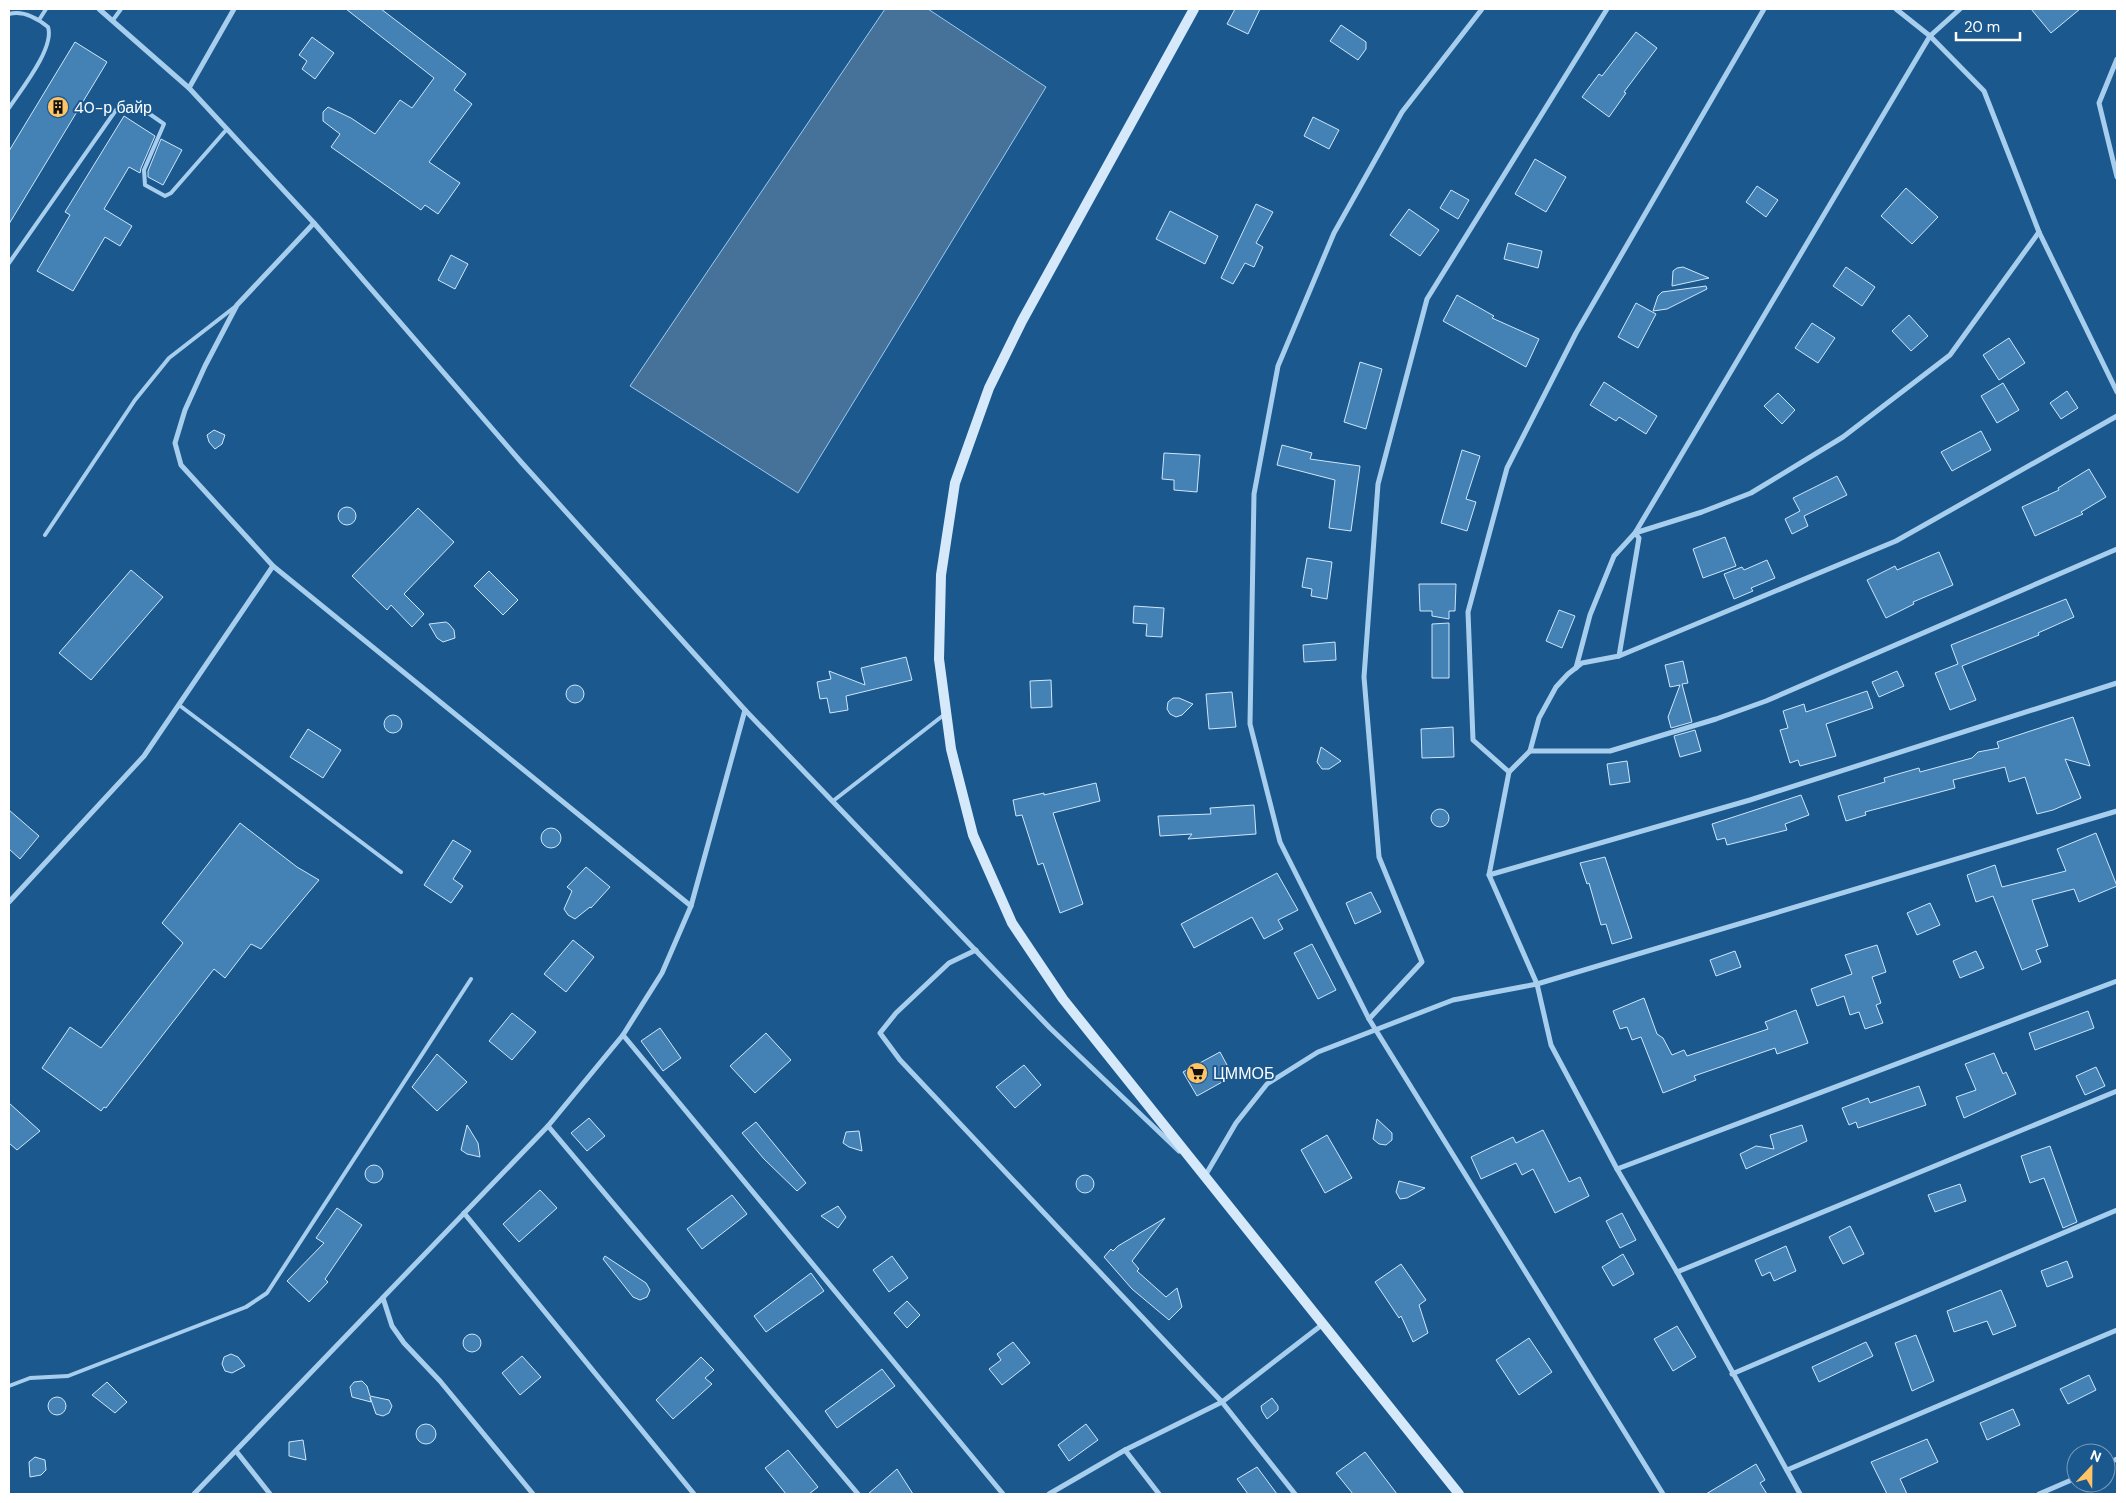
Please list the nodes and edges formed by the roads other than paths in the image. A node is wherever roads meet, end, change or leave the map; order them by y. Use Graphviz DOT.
graph roads {
  1 [pos="46,9"];
  2 [pos="99,9"];
  3 [pos="121,9"];
  4 [pos="234,9"];
  5 [pos="1194,9"];
  6 [pos="1482,9"];
  7 [pos="1607,9"];
  8 [pos="1764,9"];
  9 [pos="1896,9"];
  10 [pos="1960,9"];
  11 [pos="9,14"];
  12 [pos="39,20"];
  13 [pos="113,20"];
  14 [pos="1930,36"];
  15 [pos="2117,59"];
  16 [pos="189,88"];
  17 [pos="9,108"];
  18 [pos="227,128"];
  19 [pos="2117,177"];
  20 [pos="314,223"];
  21 [pos="2039,232"];
  22 [pos="9,263"];
  23 [pos="238,305"];
  24 [pos="2117,392"];
  25 [pos="2117,416"];
  26 [pos="1635,533"];
  27 [pos="44,535"];
  28 [pos="2117,549"];
  29 [pos="273,566"];
  30 [pos="1619,656"];
  31 [pos="1576,668"];
  32 [pos="2117,683"];
  33 [pos="179,705"];
  34 [pos="745,710"];
  35 [pos="946,713"];
  36 [pos="1530,751"];
  37 [pos="1509,772"];
  38 [pos="832,801"];
  39 [pos="2117,811"];
  40 [pos="401,872"];
  41 [pos="1488,875"];
  42 [pos="9,902"];
  43 [pos="691,906"];
  44 [pos="976,950"];
  45 [pos="471,979"];
  46 [pos="2117,980"];
  47 [pos="1537,984"];
  48 [pos="1369,1020"];
  49 [pos="1376,1031"];
  50 [pos="623,1035"];
  51 [pos="2117,1091"];
  52 [pos="548,1126"];
  53 [pos="1617,1170"];
  54 [pos="1205,1176"];
  55 [pos="2117,1210"];
  56 [pos="464,1213"];
  57 [pos="1677,1272"];
  58 [pos="383,1298"];
  59 [pos="1323,1324"];
  60 [pos="2117,1330"];
  61 [pos="1732,1374"];
  62 [pos="9,1386"];
  63 [pos="1222,1402"];
  64 [pos="1125,1450"];
  65 [pos="236,1451"];
  66 [pos="1786,1470"];
  67 [pos="2066,1482"];
  68 [pos="194,1494"];
  69 [pos="270,1494"];
  70 [pos="533,1494"];
  71 [pos="694,1494"];
  72 [pos="858,1494"];
  73 [pos="1003,1494"];
  74 [pos="1049,1494"];
  75 [pos="1159,1494"];
  76 [pos="1295,1494"];
  77 [pos="1459,1494"];
  78 [pos="1663,1494"];
  79 [pos="1800,1494"];
  80 [pos="2039,1494"];
  1 -- 12 [label="lane"];
  2 -- 13 [label="street"];
  3 -- 13 [label="lane"];
  4 -- 16 [label="street"];
  5 -- 35 [label="street"];
  6 -- 48 [label="street"];
  7 -- 48 [label="street"];
  8 -- 37 [label="street"];
  9 -- 14 [label="street"];
  10 -- 14 [label="street"];
  11 -- 12 [label="lane"];
  12 -- 17 [label="lane"];
  13 -- 16 [label="street"];
  14 -- 21 [label="street"];
  14 -- 26 [label="street"];
  15 -- 19 [label="street"];
  16 -- 18 [label="street"];
  18 -- 20 [label="street"];
  18 -- 22 [label="lane"];
  20 -- 23 [label="street"];
  20 -- 34 [label="street"];
  21 -- 24 [label="street"];
  21 -- 26 [label="street"];
  23 -- 27 [label="lane"];
  23 -- 29 [label="street"];
  25 -- 30 [label="street"];
  26 -- 30 [label="street"];
  26 -- 31 [label="street"];
  28 -- 36 [label="street"];
  29 -- 33 [label="street"];
  29 -- 43 [label="street"];
  30 -- 31 [label="street"];
  31 -- 36 [label="street"];
  32 -- 41 [label="street"];
  33 -- 40 [label="lane"];
  33 -- 42 [label="street"];
  34 -- 38 [label="street"];
  34 -- 43 [label="street"];
  35 -- 38 [label="lane"];
  35 -- 54 [label="street"];
  36 -- 37 [label="street"];
  37 -- 41 [label="street"];
  38 -- 44 [label="street"];
  39 -- 47 [label="street"];
  41 -- 47 [label="street"];
  43 -- 50 [label="street"];
  44 -- 54 [label="street"];
  44 -- 63 [label="street"];
  45 -- 62 [label="lane"];
  46 -- 53 [label="street"];
  47 -- 49 [label="street"];
  47 -- 53 [label="street"];
  48 -- 49 [label="street"];
  49 -- 54 [label="street"];
  49 -- 78 [label="street"];
  50 -- 52 [label="street"];
  50 -- 73 [label="street"];
  51 -- 57 [label="street"];
  52 -- 56 [label="street"];
  52 -- 72 [label="street"];
  53 -- 57 [label="street"];
  54 -- 59 [label="street"];
  55 -- 61 [label="street"];
  56 -- 58 [label="street"];
  56 -- 71 [label="street"];
  57 -- 61 [label="street"];
  58 -- 65 [label="street"];
  58 -- 70 [label="street"];
  59 -- 63 [label="street"];
  59 -- 77 [label="street"];
  60 -- 66 [label="street"];
  61 -- 66 [label="street"];
  63 -- 64 [label="street"];
  63 -- 76 [label="street"];
  64 -- 74 [label="street"];
  64 -- 75 [label="street"];
  65 -- 68 [label="street"];
  65 -- 69 [label="street"];
  66 -- 79 [label="street"];
  67 -- 80 [label="street"];
}
